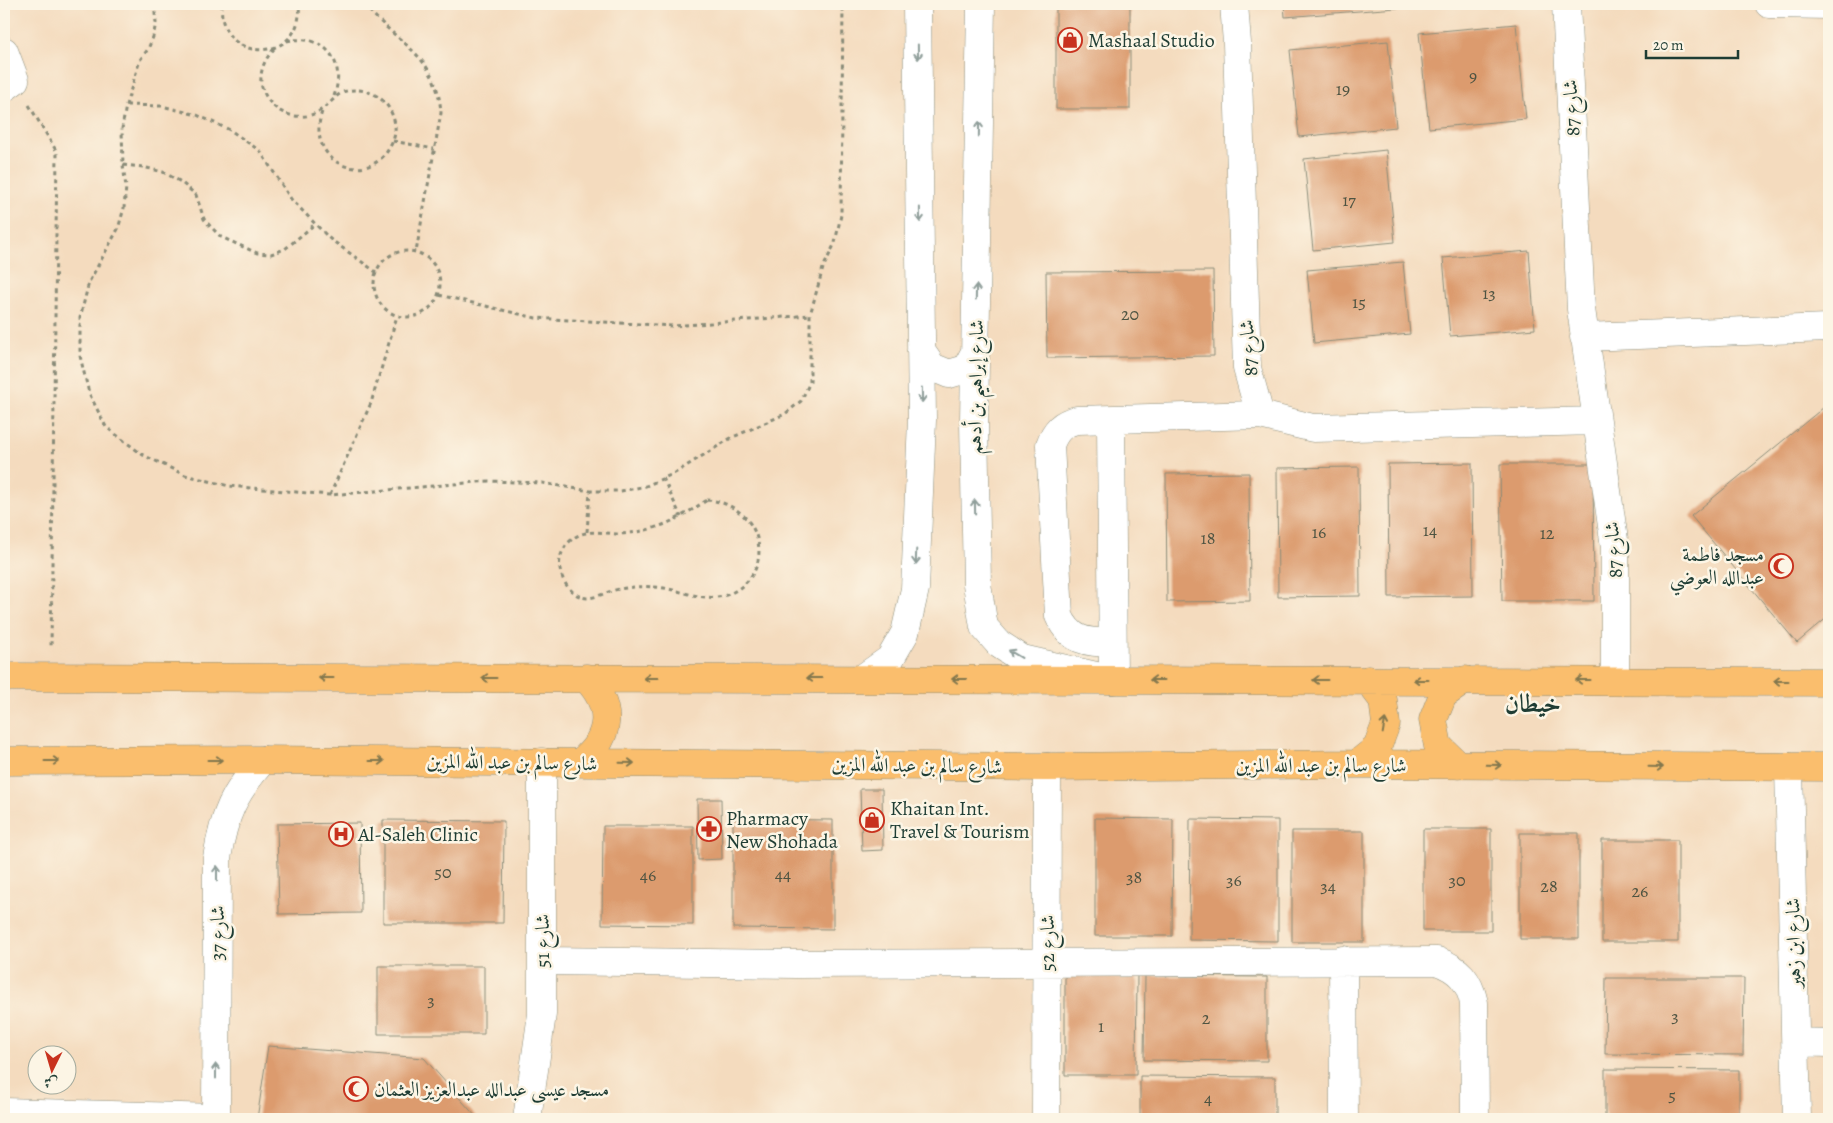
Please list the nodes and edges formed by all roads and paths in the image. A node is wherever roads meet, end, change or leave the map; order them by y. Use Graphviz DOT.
graph roads {
  1 [pos="154,4"];
  2 [pos="222,4"];
  3 [pos="299,4"];
  4 [pos="364,4"];
  5 [pos="843,4"];
  6 [pos="917,4"];
  7 [pos="981,4"];
  8 [pos="1234,4"];
  9 [pos="1566,4"];
  10 [pos="1769,4"];
  11 [pos="1829,5"];
  12 [pos="285,42"];
  13 [pos="274,49"];
  14 [pos="4,51"];
  15 [pos="9,84"];
  16 [pos="334,97"];
  17 [pos="126,105"];
  18 [pos="322,110"];
  19 [pos="393,142"];
  20 [pos="434,149"];
  21 [pos="123,165"];
  22 [pos="315,223"];
  23 [pos="416,252"];
  24 [pos="376,272"];
  25 [pos="439,295"];
  26 [pos="810,315"];
  27 [pos="397,316"];
  28 [pos="1829,328"];
  29 [pos="1584,336"];
  30 [pos="922,351"];
  31 [pos="975,352"];
  32 [pos="1260,414"];
  33 [pos="1111,420"];
  34 [pos="1596,421"];
  35 [pos="663,478"];
  36 [pos="590,491"];
  37 [pos="330,495"];
  38 [pos="681,517"];
  39 [pos="587,532"];
  40 [pos="1112,643"];
  41 [pos="4,677"];
  42 [pos="51,677"];
  43 [pos="586,678"];
  44 [pos="862,678"];
  45 [pos="1113,680"];
  46 [pos="1368,680"];
  47 [pos="1465,680"];
  48 [pos="1616,680"];
  49 [pos="1829,682"];
  50 [pos="263,760"];
  51 [pos="4,761"];
  52 [pos="542,762"];
  53 [pos="581,762"];
  54 [pos="1358,764"];
  55 [pos="1458,765"];
  56 [pos="1047,767"];
  57 [pos="1789,768"];
  58 [pos="1829,768"];
  59 [pos="1343,960"];
  60 [pos="543,962"];
  61 [pos="1047,962"];
  62 [pos="1796,1042"];
  63 [pos="1829,1042"];
  64 [pos="4,1112"];
  65 [pos="216,1118"];
  66 [pos="527,1119"];
  67 [pos="1046,1119"];
  68 [pos="1344,1119"];
  69 [pos="1475,1119"];
  70 [pos="1796,1119"];
  1 -- 17 [label="path"];
  2 -- 13 [label="path"];
  3 -- 12 [label="path"];
  4 -- 20 [label="path"];
  5 -- 26 [label="path"];
  6 -- 30 [label="street, one-way"];
  31 -- 7 [label="street, شارع إبراهيم بن أدهم, one-way"];
  8 -- 32 [label="street, شارع 87"];
  9 -- 29 [label="street, شارع 87"];
  10 -- 11 [label="street"];
  12 -- 13 [label="path"];
  12 -- 16 [label="path"];
  13 -- 18 [label="path"];
  14 -- 15 [label="street"];
  15 -- 42 [label="path"];
  16 -- 18 [label="path"];
  16 -- 19 [label="path"];
  17 -- 21 [label="path"];
  17 -- 22 [label="path"];
  18 -- 19 [label="path"];
  19 -- 20 [label="path"];
  20 -- 23 [label="path"];
  21 -- 22 [label="path"];
  21 -- 37 [label="path"];
  22 -- 24 [label="path"];
  23 -- 24 [label="path"];
  23 -- 25 [label="path"];
  24 -- 27 [label="path"];
  25 -- 26 [label="path"];
  25 -- 27 [label="path"];
  26 -- 35 [label="path"];
  27 -- 37 [label="path"];
  28 -- 29 [label="street"];
  29 -- 34 [label="street, شارع 87"];
  30 -- 31 [label="street"];
  30 -- 44 [label="street, one-way"];
  45 -- 31 [label="street, شارع إبراهيم بن أدهم, one-way"];
  32 -- 33 [label="street"];
  32 -- 34 [label="street"];
  33 -- 40 [label="street"];
  33 -- 40 [label="street"];
  34 -- 48 [label="street, شارع 87"];
  35 -- 36 [label="path"];
  35 -- 38 [label="path"];
  36 -- 37 [label="path"];
  36 -- 39 [label="path"];
  38 -- 39 [label="path"];
  38 -- 39 [label="path"];
  40 -- 45 [label="street"];
  41 -- 42 [label="main road"];
  43 -- 42 [label="main road, one-way"];
  44 -- 43 [label="main road, one-way"];
  43 -- 53 [label="main road"];
  45 -- 44 [label="main road, one-way"];
  46 -- 45 [label="main road, one-way"];
  47 -- 46 [label="main road, one-way"];
  54 -- 46 [label="main road, one-way"];
  48 -- 47 [label="main road, one-way"];
  47 -- 55 [label="main road"];
  49 -- 48 [label="main road, one-way"];
  51 -- 50 [label="main road, شارع سالم بن عبد الله المزين, one-way"];
  50 -- 52 [label="main road, شارع سالم بن عبد الله المزين, one-way"];
  65 -- 50 [label="street, شارع 37, one-way"];
  52 -- 53 [label="main road, شارع سالم بن عبد الله المزين"];
  52 -- 60 [label="street, 51 شارع"];
  53 -- 56 [label="main road, شارع سالم بن عبد الله المزين, one-way"];
  54 -- 55 [label="main road, شارع سالم بن عبد الله المزين"];
  54 -- 56 [label="main road, شارع سالم بن عبد الله المزين"];
  55 -- 57 [label="main road, شارع سالم بن عبد الله المزين, one-way"];
  56 -- 61 [label="street, شارع 52"];
  57 -- 58 [label="main road, شارع سالم بن عبد الله المزين"];
  57 -- 62 [label="street, شارع ابن زهير"];
  59 -- 61 [label="street"];
  59 -- 68 [label="street"];
  59 -- 69 [label="street"];
  60 -- 61 [label="street"];
  60 -- 66 [label="street, 51 شارع"];
  61 -- 67 [label="street, شارع 52"];
  62 -- 63 [label="street"];
  62 -- 70 [label="street, شارع ابن زهير"];
  64 -- 65 [label="street"];
}
